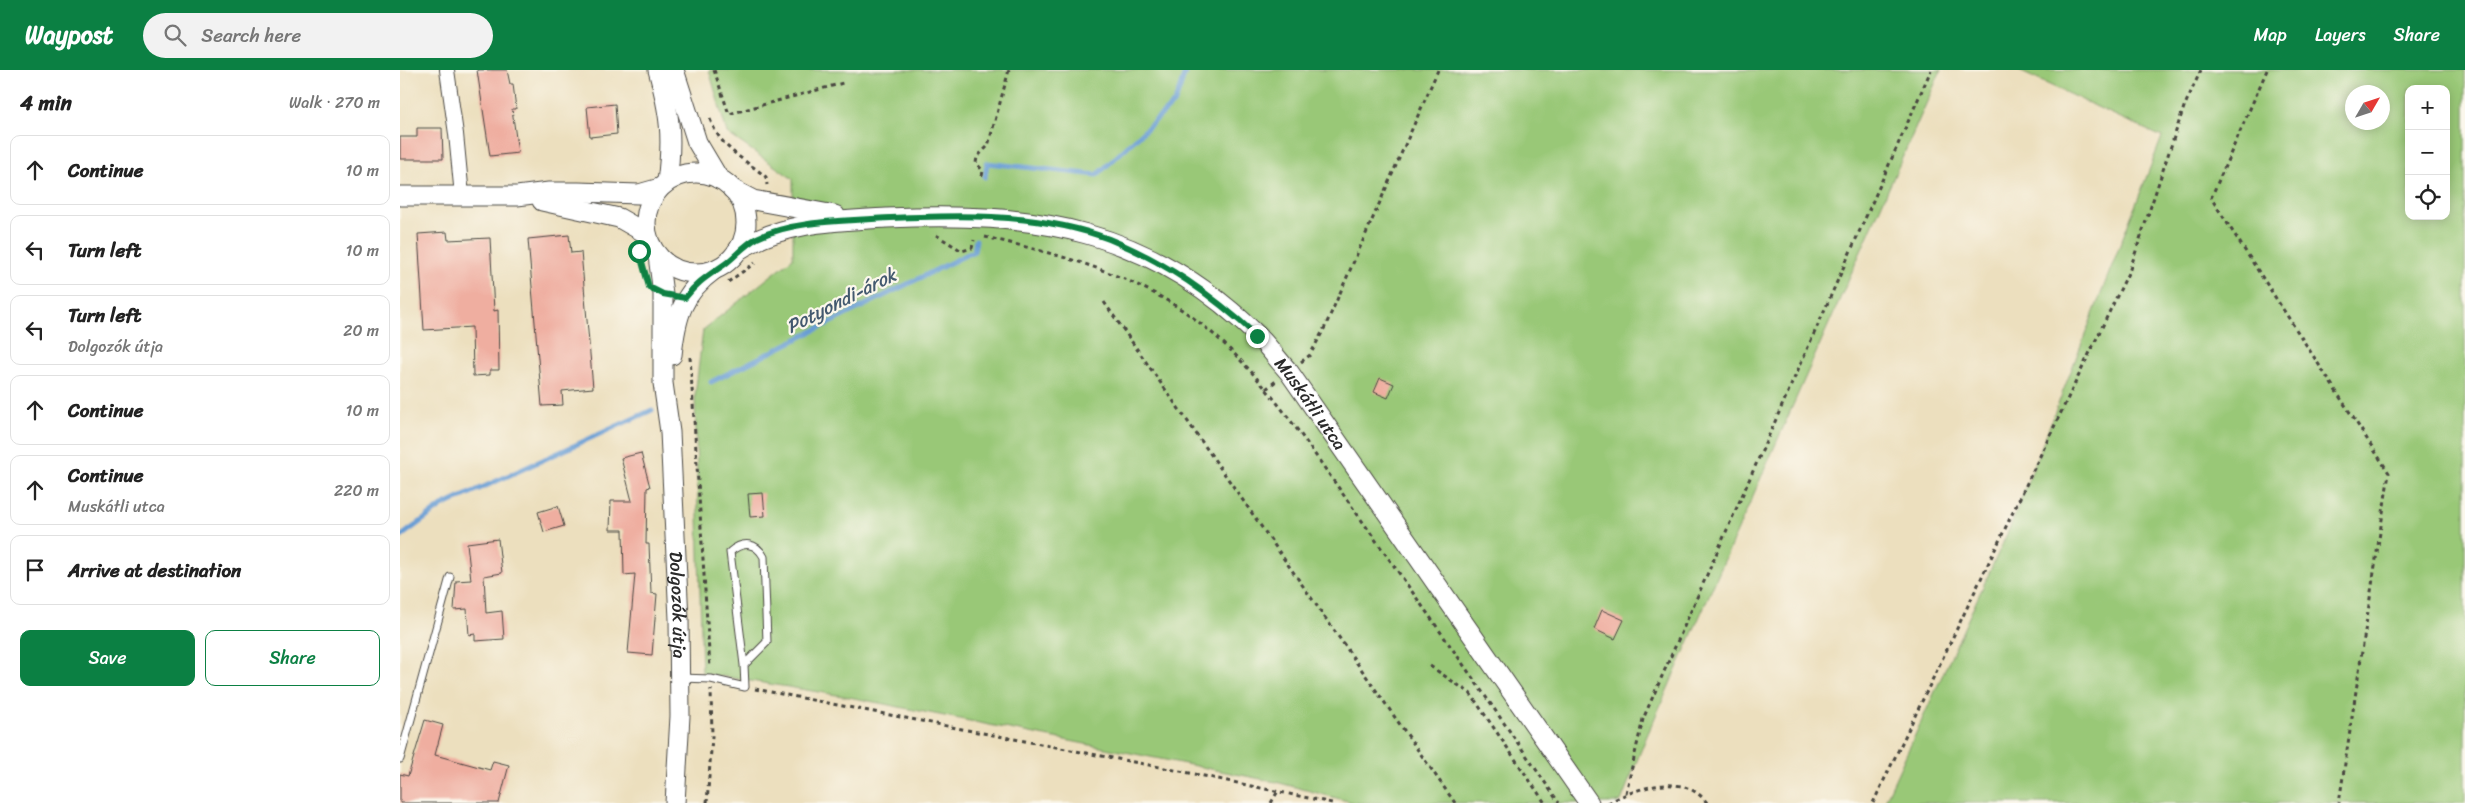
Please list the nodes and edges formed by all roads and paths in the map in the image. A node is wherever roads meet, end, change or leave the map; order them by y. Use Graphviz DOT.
graph roads {
  1 [pos="446,70"];
  2 [pos="658,70"];
  3 [pos="674,70"];
  4 [pos="714,70"];
  5 [pos="1009,70"];
  6 [pos="1438,70"];
  7 [pos="1931,70"];
  8 [pos="2201,70"];
  9 [pos="2267,70"];
  10 [pos="843,83"];
  11 [pos="709,116"];
  12 [pos="982,176"];
  13 [pos="725,184"];
  14 [pos="663,185"];
  15 [pos="400,196"];
  16 [pos="462,196"];
  17 [pos="517,196"];
  18 [pos="770,202"];
  19 [pos="859,220"];
  20 [pos="647,234"];
  21 [pos="943,234"];
  22 [pos="982,236"];
  23 [pos="974,240"];
  24 [pos="737,251"];
  25 [pos="658,256"];
  26 [pos="758,261"];
  27 [pos="721,276"];
  28 [pos="1104,302"];
  29 [pos="689,349"];
  30 [pos="1289,372"];
  31 [pos="668,406"];
  32 [pos="450,577"];
  33 [pos="744,665"];
  34 [pos="1430,666"];
  35 [pos="679,678"];
  36 [pos="711,679"];
  37 [pos="745,688"];
  38 [pos="400,758"];
  39 [pos="1278,791"];
  40 [pos="1626,793"];
  41 [pos="674,803"];
  42 [pos="707,803"];
  43 [pos="1271,803"];
  44 [pos="1332,803"];
  45 [pos="1455,803"];
  46 [pos="1545,803"];
  47 [pos="1559,803"];
  48 [pos="1588,803"];
  49 [pos="1608,803"];
  50 [pos="1707,803"];
  51 [pos="1873,803"];
  52 [pos="2339,803"];
  1 -- 16 [label="street"];
  2 -- 14 [label="main road"];
  3 -- 13 [label="main road"];
  4 -- 10 [label="path"];
  5 -- 12 [label="path"];
  6 -- 30 [label="path"];
  7 -- 40 [label="path"];
  8 -- 51 [label="path"];
  9 -- 52 [label="path"];
  11 -- 18 [label="path"];
  13 -- 14 [label="main road"];
  13 -- 18 [label="main road, Muskátli utca"];
  13 -- 24 [label="main road"];
  14 -- 17 [label="main road"];
  14 -- 20 [label="main road"];
  15 -- 16 [label="main road"];
  16 -- 17 [label="main road"];
  17 -- 20 [label="main road"];
  18 -- 19 [label="main road, Muskátli utca"];
  19 -- 24 [label="main road, Muskátli utca"];
  19 -- 30 [label="main road, Muskátli utca"];
  20 -- 25 [label="main road"];
  21 -- 23 [label="path"];
  22 -- 47 [label="path"];
  24 -- 27 [label="main road"];
  25 -- 27 [label="main road"];
  25 -- 31 [label="main road, Dolgozók útja"];
  26 -- 27 [label="path"];
  27 -- 31 [label="main road, Dolgozók útja"];
  28 -- 45 [label="path"];
  29 -- 36 [label="path"];
  30 -- 48 [label="main road, Muskátli utca"];
  31 -- 35 [label="main road, Dolgozók útja"];
  32 -- 38 [label="lane"];
  33 -- 33 [label="lane"];
  33 -- 37 [label="lane"];
  34 -- 46 [label="path"];
  35 -- 36 [label="lane"];
  35 -- 41 [label="main road, Dolgozók útja"];
  36 -- 37 [label="lane"];
  36 -- 42 [label="path"];
  37 -- 39 [label="path"];
  39 -- 43 [label="path"];
  39 -- 44 [label="path"];
  40 -- 49 [label="path"];
  40 -- 50 [label="path"];
}
